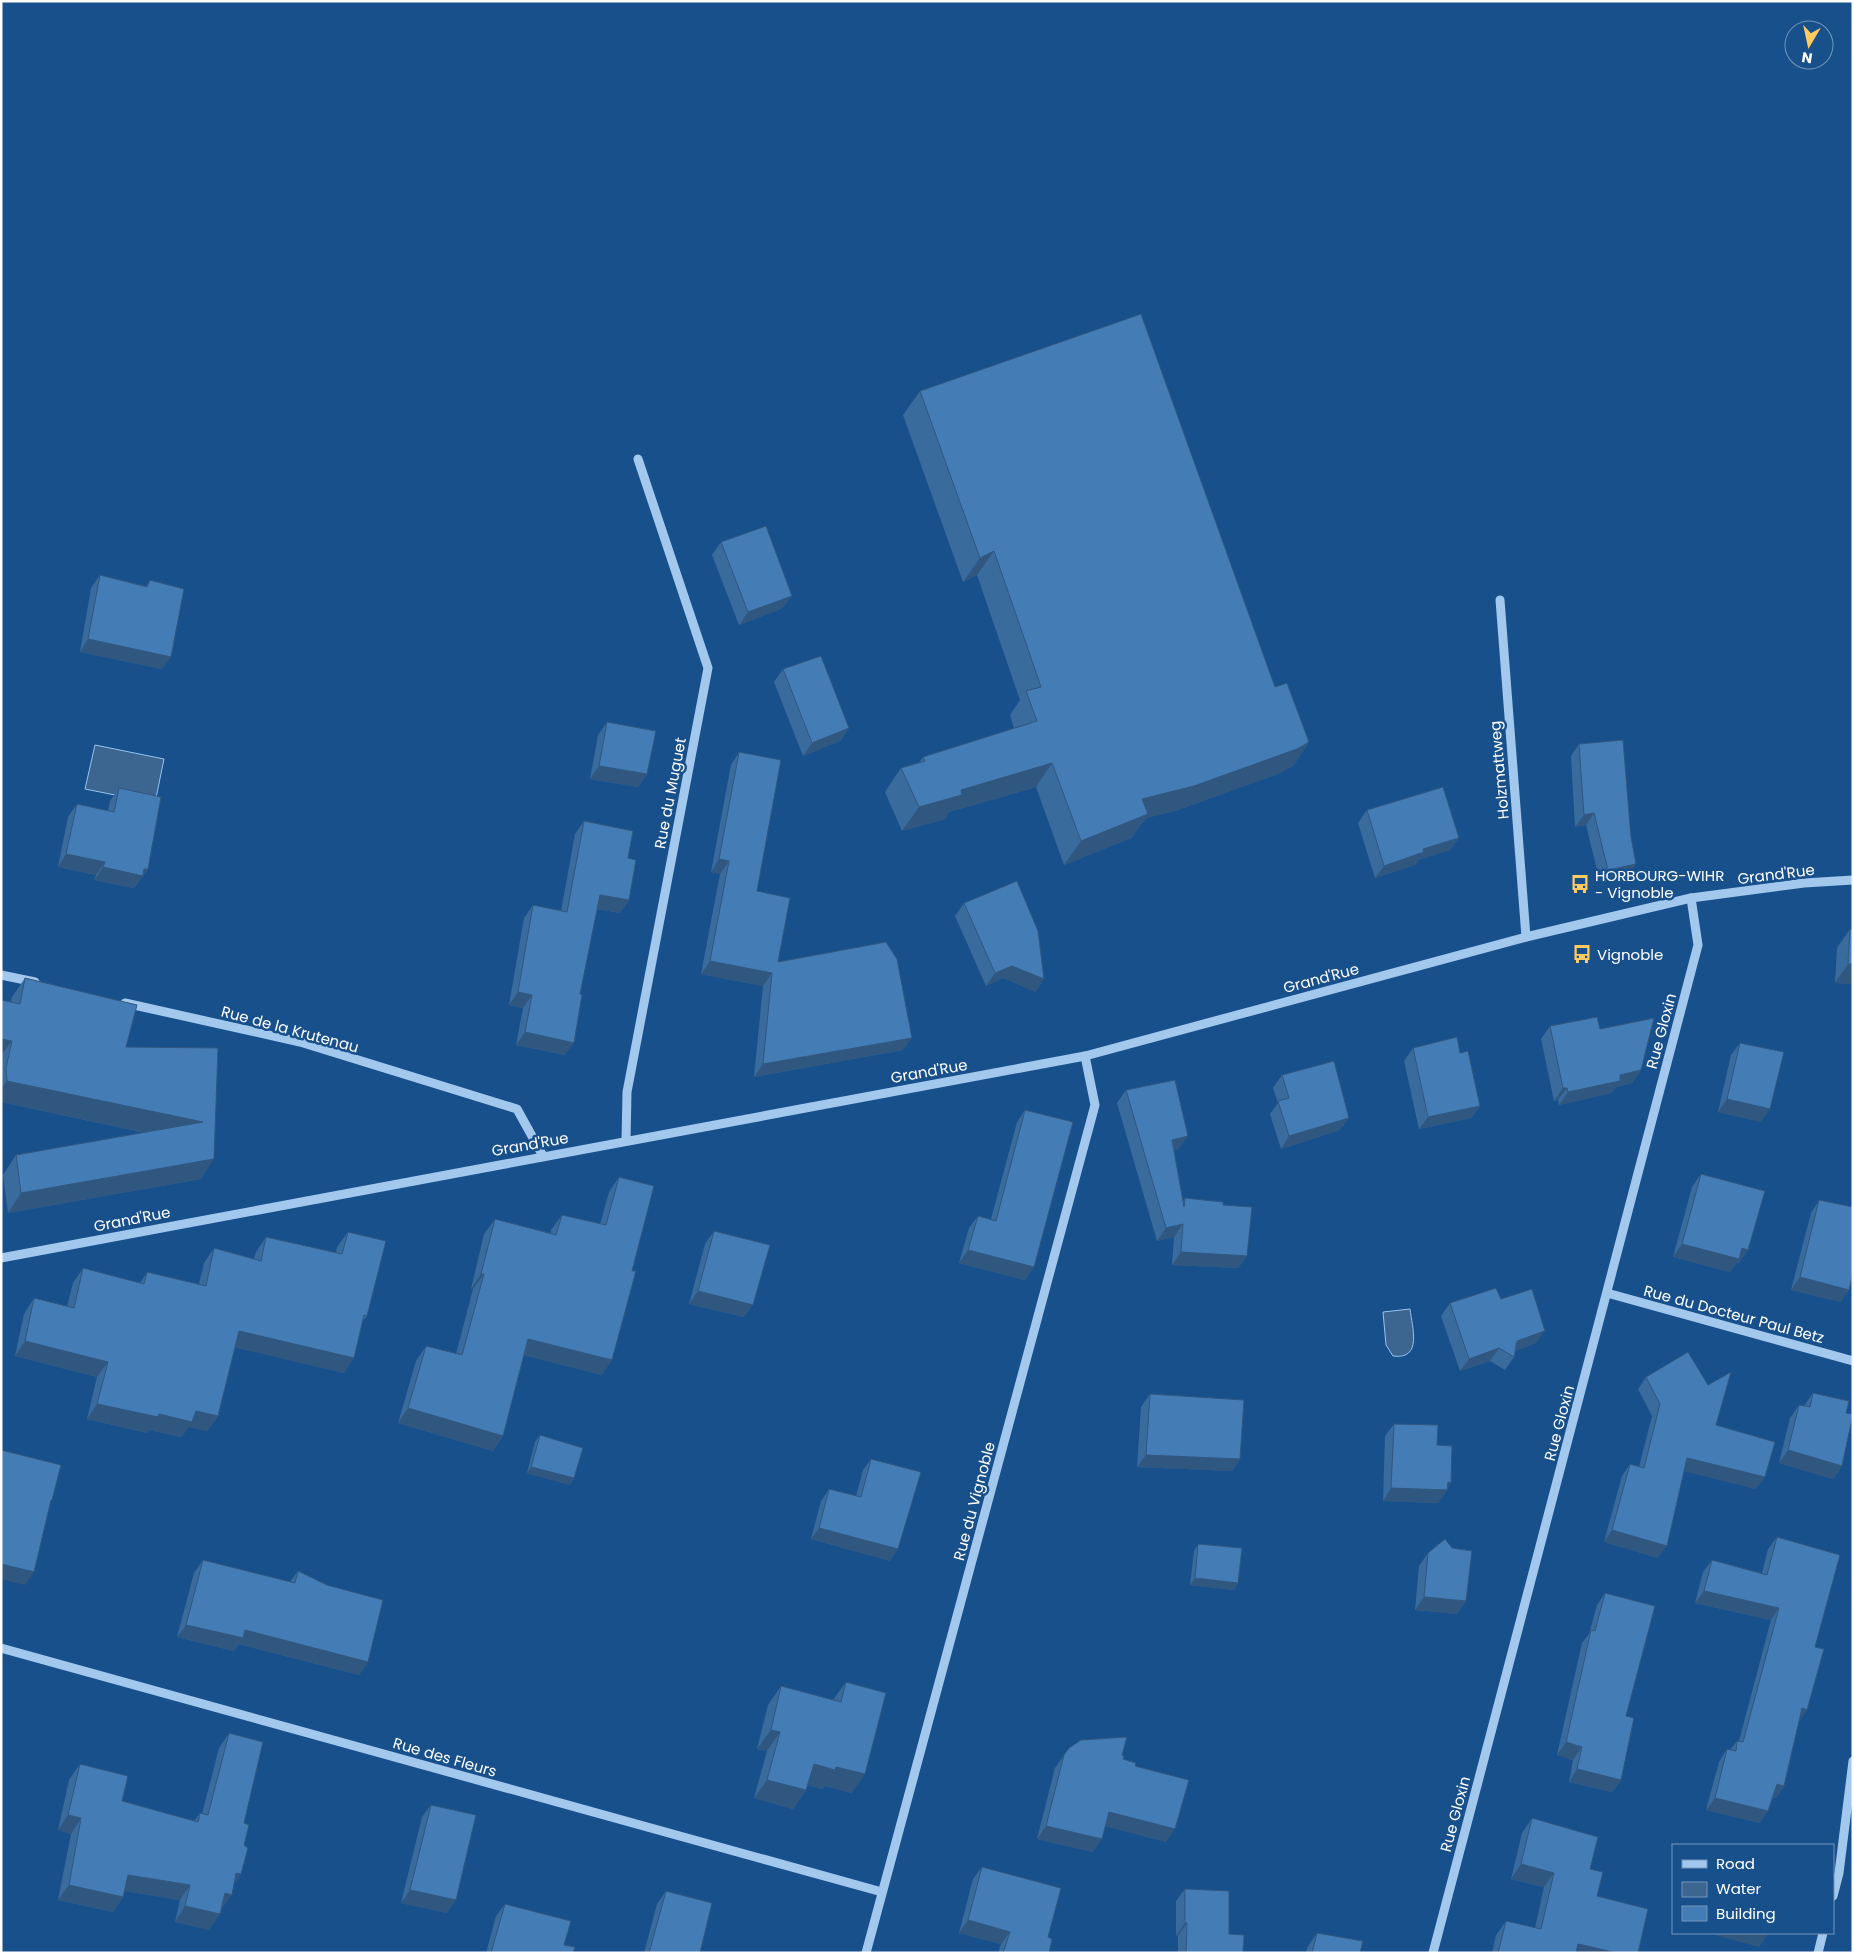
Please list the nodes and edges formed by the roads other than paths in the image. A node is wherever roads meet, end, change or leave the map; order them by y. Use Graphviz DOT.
graph roads {
  1 [pos="638,459"];
  2 [pos="1500,600"];
  3 [pos="1853,880"];
  4 [pos="1691,898"];
  5 [pos="1526,937"];
  6 [pos="1,975"];
  7 [pos="40,983"];
  8 [pos="117,1001"];
  9 [pos="1085,1056"];
  10 [pos="626,1141"];
  11 [pos="543,1156"];
  12 [pos="1,1258"];
  13 [pos="1608,1293"];
  14 [pos="1853,1361"];
  15 [pos="1,1648"];
  16 [pos="1853,1761"];
  17 [pos="882,1892"];
  18 [pos="1834,1892"];
  19 [pos="1823,1934"];
  20 [pos="866,1953"];
  21 [pos="1433,1953"];
  22 [pos="1818,1953"];
  1 -- 10 [label="street, Rue du Muguet"];
  2 -- 5 [label="street, Holzmattweg"];
  3 -- 4 [label="street, Grand'Rue"];
  4 -- 5 [label="street, Grand'Rue"];
  4 -- 13 [label="street, Rue Gloxin"];
  5 -- 9 [label="street, Grand'Rue"];
  6 -- 7 [label="street"];
  8 -- 11 [label="street, Rue de la Krutenau"];
  9 -- 10 [label="street, Grand'Rue"];
  9 -- 17 [label="street, Rue du Vignoble"];
  10 -- 11 [label="street, Grand'Rue"];
  11 -- 12 [label="street, Grand'Rue"];
  13 -- 14 [label="street, Rue du Docteur Paul Betz"];
  13 -- 21 [label="street, Rue Gloxin"];
  15 -- 17 [label="street, Rue des Fleurs"];
  16 -- 18 [label="street"];
  17 -- 20 [label="street, Rue du Vignoble"];
  19 -- 22 [label="street"];
}
